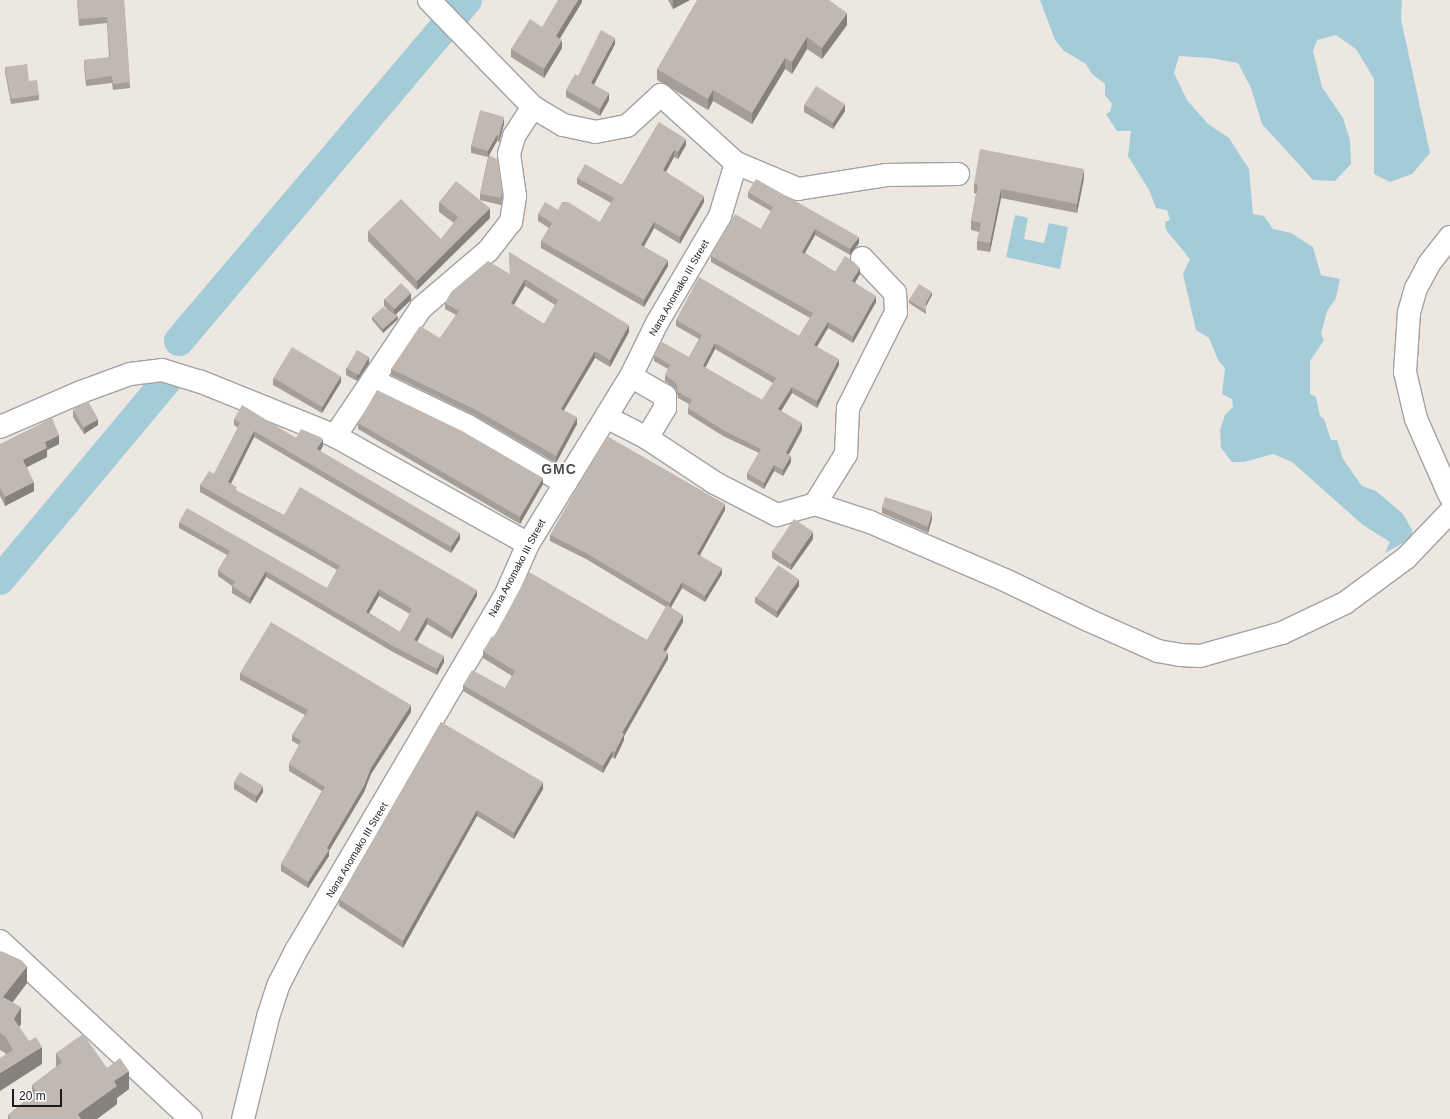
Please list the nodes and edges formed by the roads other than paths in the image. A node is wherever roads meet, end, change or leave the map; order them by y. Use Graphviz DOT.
graph roads {
  1 [pos="429,0"];
  2 [pos="533,107"];
  3 [pos="736,163"];
  4 [pos="958,174"];
  5 [pos="1450,237"];
  6 [pos="862,258"];
  7 [pos="631,376"];
  8 [pos="374,381"];
  9 [pos="606,417"];
  10 [pos="0,427"];
  11 [pos="335,436"];
  12 [pos="647,438"];
  13 [pos="565,483"];
  14 [pos="1450,496"];
  15 [pos="814,504"];
  16 [pos="1450,512"];
  17 [pos="528,544"];
  18 [pos="0,941"];
  19 [pos="191,1119"];
  20 [pos="243,1119"];
  1 -- 2 [label="street"];
  2 -- 3 [label="street"];
  2 -- 8 [label="street"];
  3 -- 4 [label="street"];
  3 -- 7 [label="street, Nana Anomako III Street"];
  5 -- 14 [label="street"];
  6 -- 15 [label="street"];
  7 -- 9 [label="street, Nana Anomako III Street"];
  7 -- 12 [label="street"];
  8 -- 11 [label="street"];
  8 -- 13 [label="street"];
  9 -- 12 [label="street"];
  9 -- 13 [label="street, Nana Anomako III Street"];
  10 -- 11 [label="street"];
  11 -- 17 [label="street"];
  12 -- 15 [label="street"];
  13 -- 17 [label="street, Nana Anomako III Street"];
  15 -- 16 [label="street"];
  17 -- 20 [label="street, Nana Anomako III Street"];
  18 -- 19 [label="street"];
}
